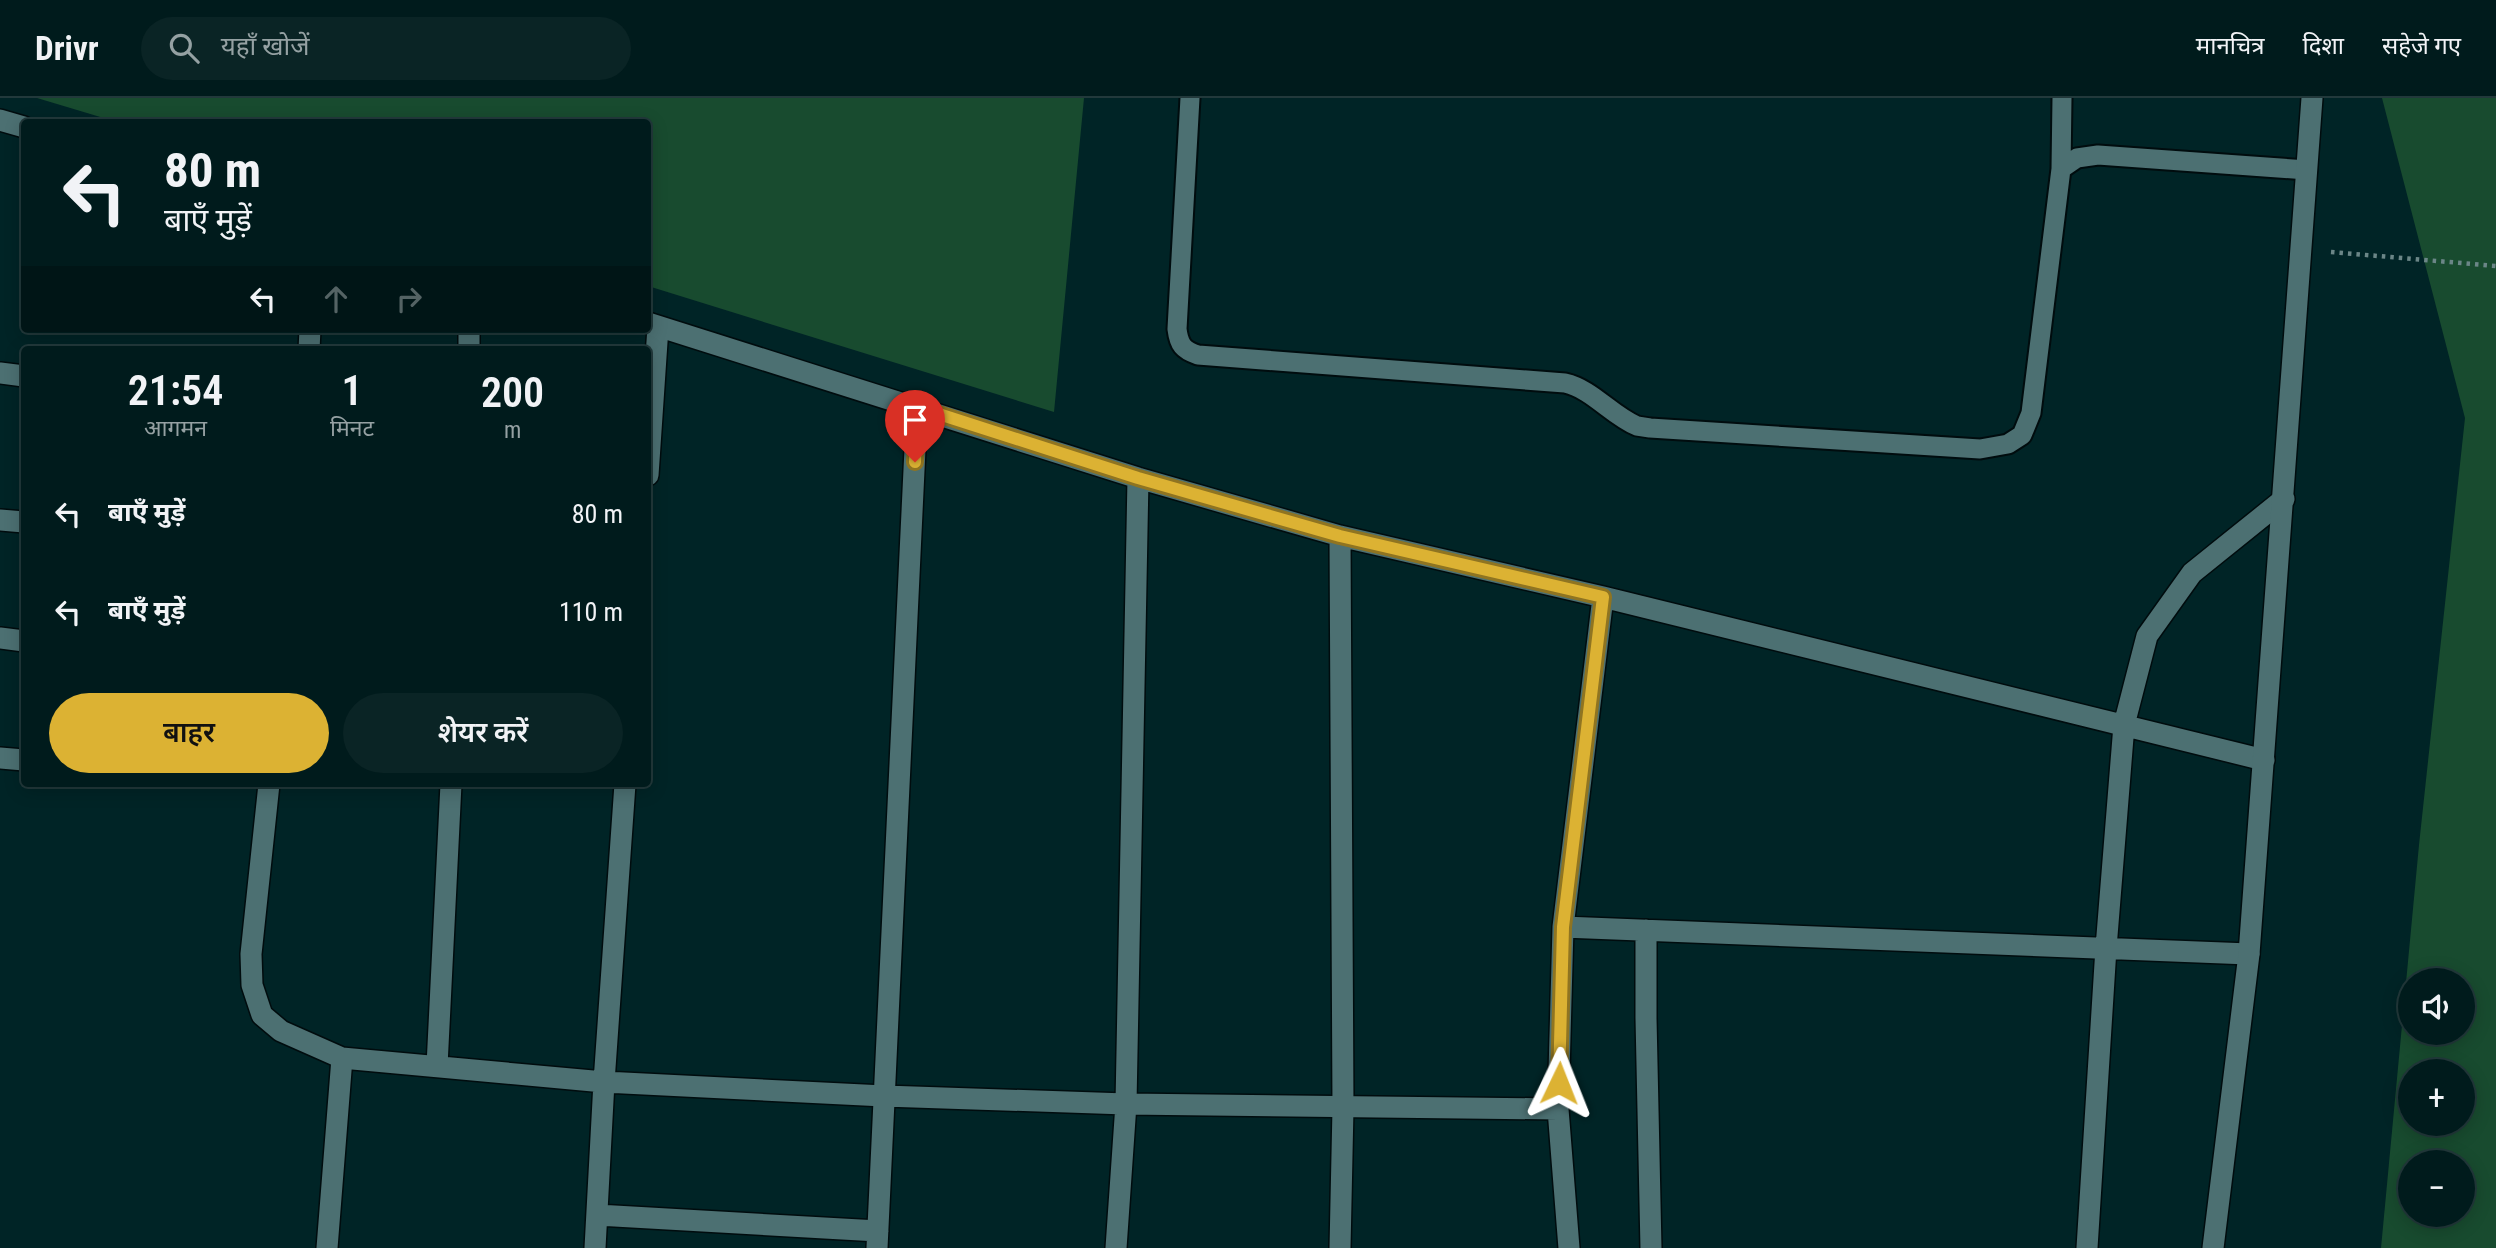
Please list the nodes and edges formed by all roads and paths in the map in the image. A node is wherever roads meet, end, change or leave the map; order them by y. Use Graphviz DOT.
graph roads {
  1 [pos="1190,98"];
  2 [pos="2062,98"];
  3 [pos="2312,98"];
  4 [pos="0,120"];
  5 [pos="21,126"];
  6 [pos="2061,169"];
  7 [pos="2307,170"];
  8 [pos="2302,249"];
  9 [pos="2496,266"];
  10 [pos="653,325"];
  11 [pos="0,373"];
  12 [pos="21,376"];
  13 [pos="651,385"];
  14 [pos="917,407"];
  15 [pos="1138,478"];
  16 [pos="2284,499"];
  17 [pos="0,520"];
  18 [pos="21,522"];
  19 [pos="1340,536"];
  20 [pos="1603,597"];
  21 [pos="0,638"];
  22 [pos="21,641"];
  23 [pos="2124,725"];
  24 [pos="0,758"];
  25 [pos="2264,760"];
  26 [pos="21,761"];
  27 [pos="269,787"];
  28 [pos="451,787"];
  29 [pos="625,787"];
  30 [pos="1563,927"];
  31 [pos="1646,930"];
  32 [pos="2106,948"];
  33 [pos="2249,954"];
  34 [pos="342,1058"];
  35 [pos="437,1066"];
  36 [pos="604,1082"];
  37 [pos="884,1096"];
  38 [pos="1126,1104"];
  39 [pos="1343,1108"];
  40 [pos="1558,1109"];
  41 [pos="597,1215"];
  42 [pos="877,1239"];
  43 [pos="327,1248"];
  44 [pos="595,1248"];
  45 [pos="1116,1248"];
  46 [pos="1340,1248"];
  47 [pos="1569,1248"];
  48 [pos="1651,1248"];
  49 [pos="2087,1248"];
  50 [pos="2213,1248"];
  1 -- 6 [label="lane"];
  2 -- 6 [label="lane"];
  3 -- 7 [label="street"];
  4 -- 5 [label="street"];
  6 -- 7 [label="lane"];
  7 -- 8 [label="street"];
  8 -- 9 [label="path"];
  8 -- 16 [label="street"];
  10 -- 13 [label="street"];
  10 -- 14 [label="street"];
  11 -- 12 [label="street"];
  14 -- 15 [label="street"];
  14 -- 37 [label="street"];
  15 -- 19 [label="street"];
  15 -- 38 [label="street"];
  16 -- 23 [label="street"];
  16 -- 25 [label="street"];
  17 -- 18 [label="street"];
  19 -- 20 [label="street"];
  19 -- 39 [label="street"];
  20 -- 23 [label="street"];
  20 -- 30 [label="street"];
  21 -- 22 [label="street"];
  23 -- 25 [label="street"];
  23 -- 32 [label="street"];
  24 -- 26 [label="street"];
  25 -- 33 [label="street"];
  27 -- 34 [label="street"];
  28 -- 35 [label="street"];
  29 -- 36 [label="street"];
  30 -- 31 [label="street"];
  30 -- 40 [label="street"];
  31 -- 32 [label="street"];
  31 -- 48 [label="street"];
  32 -- 33 [label="street"];
  32 -- 49 [label="street"];
  33 -- 50 [label="street"];
  34 -- 35 [label="street"];
  34 -- 43 [label="street"];
  35 -- 36 [label="street"];
  36 -- 37 [label="street"];
  36 -- 41 [label="street"];
  37 -- 38 [label="street"];
  37 -- 42 [label="street"];
  38 -- 39 [label="street"];
  38 -- 45 [label="street"];
  39 -- 40 [label="street"];
  39 -- 46 [label="street"];
  40 -- 47 [label="street"];
  41 -- 42 [label="street"];
  41 -- 44 [label="street"];
}
